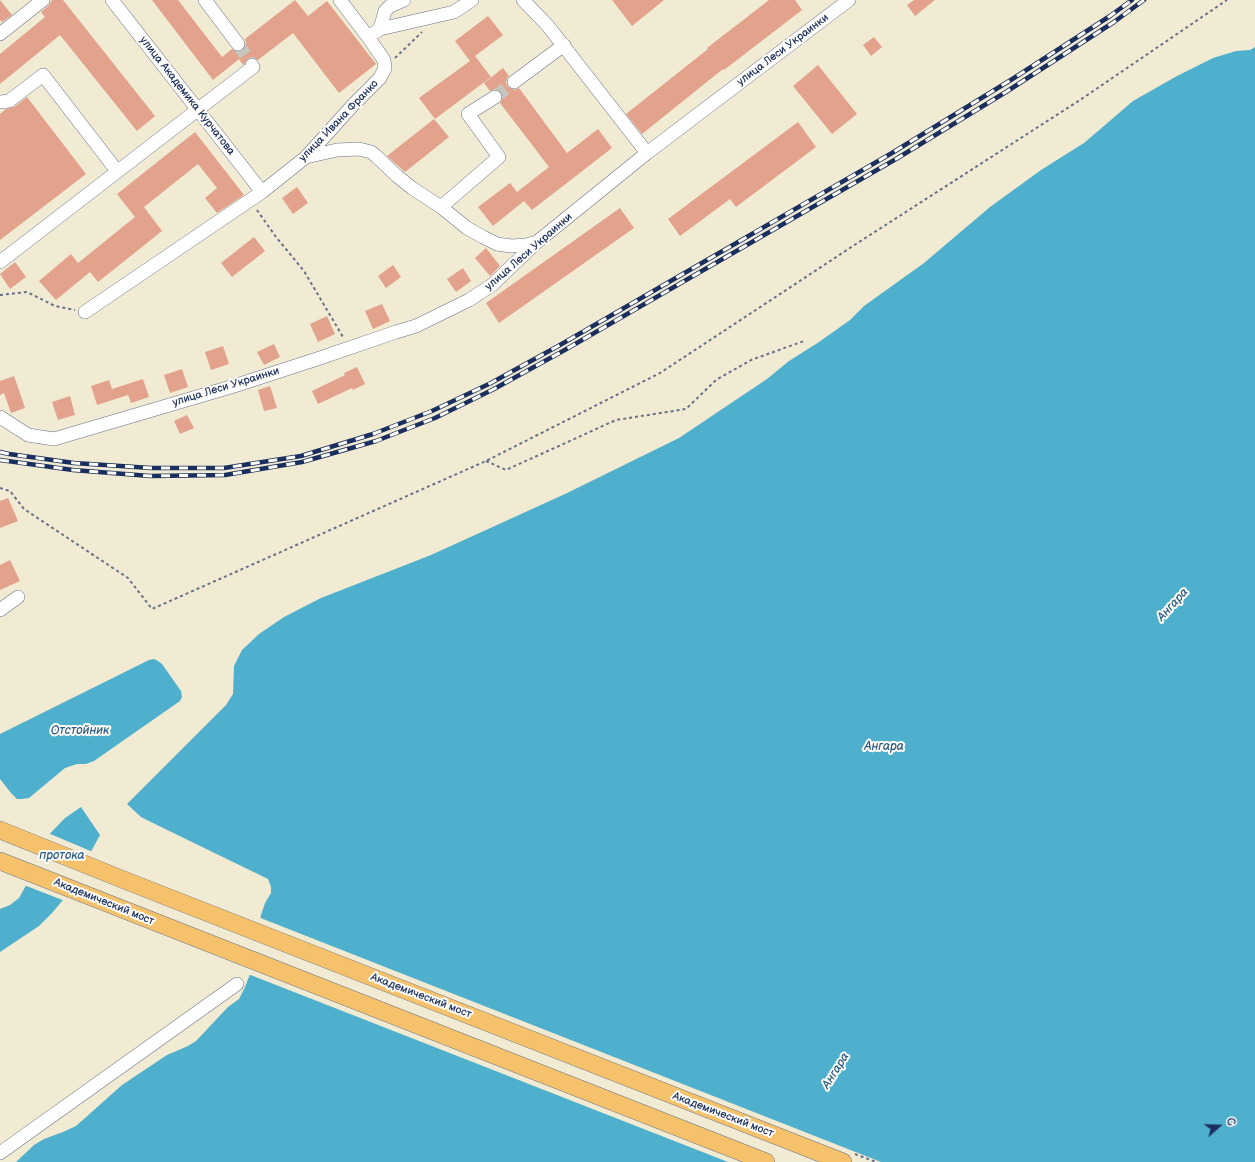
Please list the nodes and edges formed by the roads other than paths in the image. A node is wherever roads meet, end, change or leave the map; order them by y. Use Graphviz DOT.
graph roads {
  1 [pos="43,0"];
  2 [pos="112,0"];
  3 [pos="205,0"];
  4 [pos="340,0"];
  5 [pos="404,0"];
  6 [pos="472,0"];
  7 [pos="524,0"];
  8 [pos="849,0"];
  9 [pos="380,29"];
  10 [pos="0,34"];
  11 [pos="368,37"];
  12 [pos="238,44"];
  13 [pos="564,45"];
  14 [pos="252,65"];
  15 [pos="514,82"];
  16 [pos="495,97"];
  17 [pos="0,102"];
  18 [pos="197,109"];
  19 [pos="647,153"];
  20 [pos="306,157"];
  21 [pos="117,171"];
  22 [pos="262,192"];
  23 [pos="441,207"];
  24 [pos="538,242"];
  25 [pos="0,262"];
  26 [pos="85,312"];
  27 [pos="0,417"];
  28 [pos="18,597"];
  29 [pos="0,610"];
  30 [pos="0,830"];
  31 [pos="0,861"];
  32 [pos="237,984"];
  33 [pos="0,1153"];
  34 [pos="766,1162"];
  35 [pos="843,1162"];
  1 -- 10 [label="street"];
  2 -- 18 [label="street, улица Академика Курчатова"];
  3 -- 12 [label="street"];
  4 -- 11 [label="street, улица Ивана Франко"];
  5 -- 9 [label="street"];
  6 -- 9 [label="street"];
  7 -- 13 [label="street"];
  8 -- 19 [label="street, улица Леси Украинки"];
  9 -- 11 [label="street"];
  11 -- 20 [label="street, улица Ивана Франко"];
  13 -- 15 [label="street"];
  13 -- 19 [label="street"];
  14 -- 18 [label="street"];
  16 -- 23 [label="street"];
  17 -- 21 [label="street"];
  18 -- 21 [label="street"];
  18 -- 22 [label="street, улица Академика Курчатова"];
  19 -- 24 [label="street, улица Леси Украинки"];
  20 -- 22 [label="street, улица Ивана Франко"];
  20 -- 23 [label="street"];
  21 -- 25 [label="street"];
  22 -- 26 [label="street, улица Ивана Франко"];
  23 -- 24 [label="street"];
  24 -- 27 [label="street, улица Леси Украинки"];
  28 -- 29 [label="street"];
  30 -- 35 [label="main road, Академический мост"];
  31 -- 34 [label="main road, Академический мост"];
  32 -- 33 [label="street"];
}
